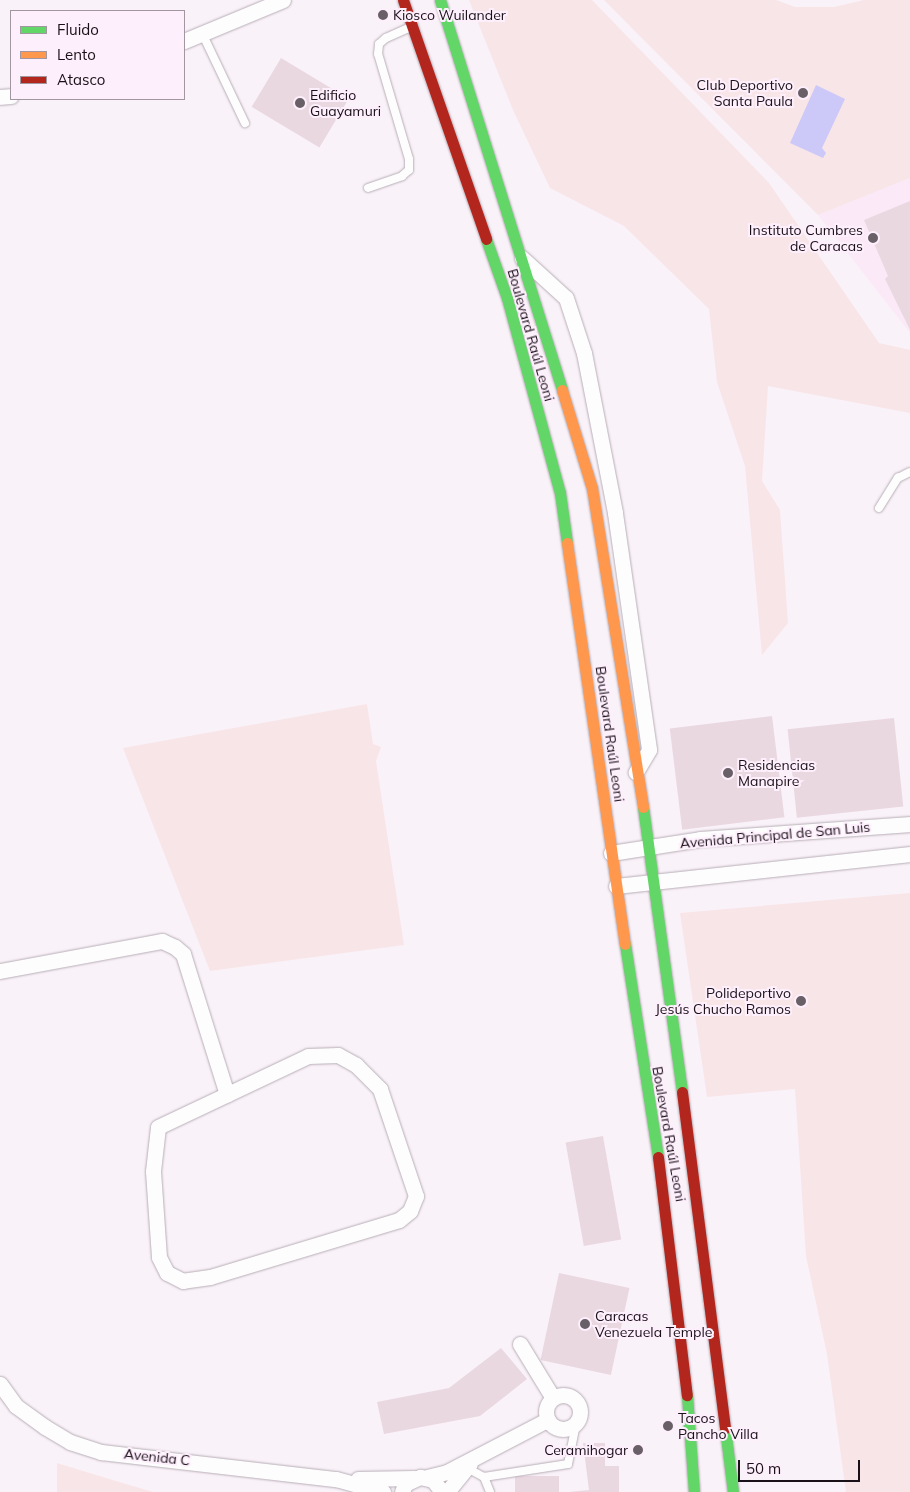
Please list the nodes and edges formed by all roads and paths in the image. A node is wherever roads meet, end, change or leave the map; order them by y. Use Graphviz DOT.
graph roads {
  1 [pos="283,0"];
  2 [pos="403,0"];
  3 [pos="440,0"];
  4 [pos="412,26"];
  5 [pos="202,33"];
  6 [pos="185,40"];
  7 [pos="245,123"];
  8 [pos="368,188"];
  9 [pos="522,258"];
  10 [pos="910,472"];
  11 [pos="879,508"];
  12 [pos="636,772"];
  13 [pos="910,824"];
  14 [pos="648,848"];
  15 [pos="611,853"];
  16 [pos="910,854"];
  17 [pos="655,884"];
  18 [pos="616,886"];
  19 [pos="0,971"];
  20 [pos="227,1094"];
  21 [pos="520,1344"];
  22 [pos="0,1384"];
  23 [pos="553,1398"];
  24 [pos="547,1420"];
  25 [pos="576,1424"];
  26 [pos="471,1462"];
  27 [pos="484,1477"];
  28 [pos="420,1478"];
  29 [pos="336,1479"];
  30 [pos="383,1492"];
  31 [pos="402,1492"];
  32 [pos="442,1492"];
  33 [pos="447,1492"];
  34 [pos="490,1492"];
  35 [pos="694,1492"];
  36 [pos="732,1492"];
  1 -- 5 [label="street"];
  2 -- 4 [label="main road, Boulevard Raúl Leoni"];
  3 -- 9 [label="main road, Boulevard Raúl Leoni"];
  4 -- 8 [label="lane"];
  4 -- 15 [label="main road, Boulevard Raúl Leoni"];
  5 -- 6 [label="street"];
  5 -- 7 [label="lane"];
  9 -- 12 [label="main road, Boulevard Raúl Leoni"];
  9 -- 12 [label="street"];
  10 -- 11 [label="lane"];
  12 -- 14 [label="main road, Boulevard Raúl Leoni"];
  13 -- 14 [label="street, Avenida Principal de San Luis"];
  14 -- 15 [label="street, Avenida Principal de San Luis"];
  14 -- 17 [label="main road, Boulevard Raúl Leoni"];
  15 -- 18 [label="main road, Boulevard Raúl Leoni"];
  16 -- 17 [label="street"];
  17 -- 18 [label="street"];
  17 -- 36 [label="main road, Boulevard Raúl Leoni"];
  18 -- 35 [label="main road, Boulevard Raúl Leoni"];
  19 -- 20 [label="street"];
  20 -- 20 [label="street"];
  21 -- 23 [label="street"];
  22 -- 29 [label="street, Avenida C"];
  23 -- 24 [label="street"];
  23 -- 25 [label="street"];
  24 -- 25 [label="street"];
  24 -- 26 [label="street, Avenida C"];
  25 -- 27 [label="lane"];
  26 -- 27 [label="lane"];
  26 -- 28 [label="street, Avenida C"];
  26 -- 33 [label="street, Avenida C"];
  27 -- 34 [label="lane"];
  28 -- 29 [label="street, Avenida C"];
  28 -- 31 [label="street, Avenida C"];
  28 -- 32 [label="street"];
  29 -- 30 [label="street, Avenida C"];
}
